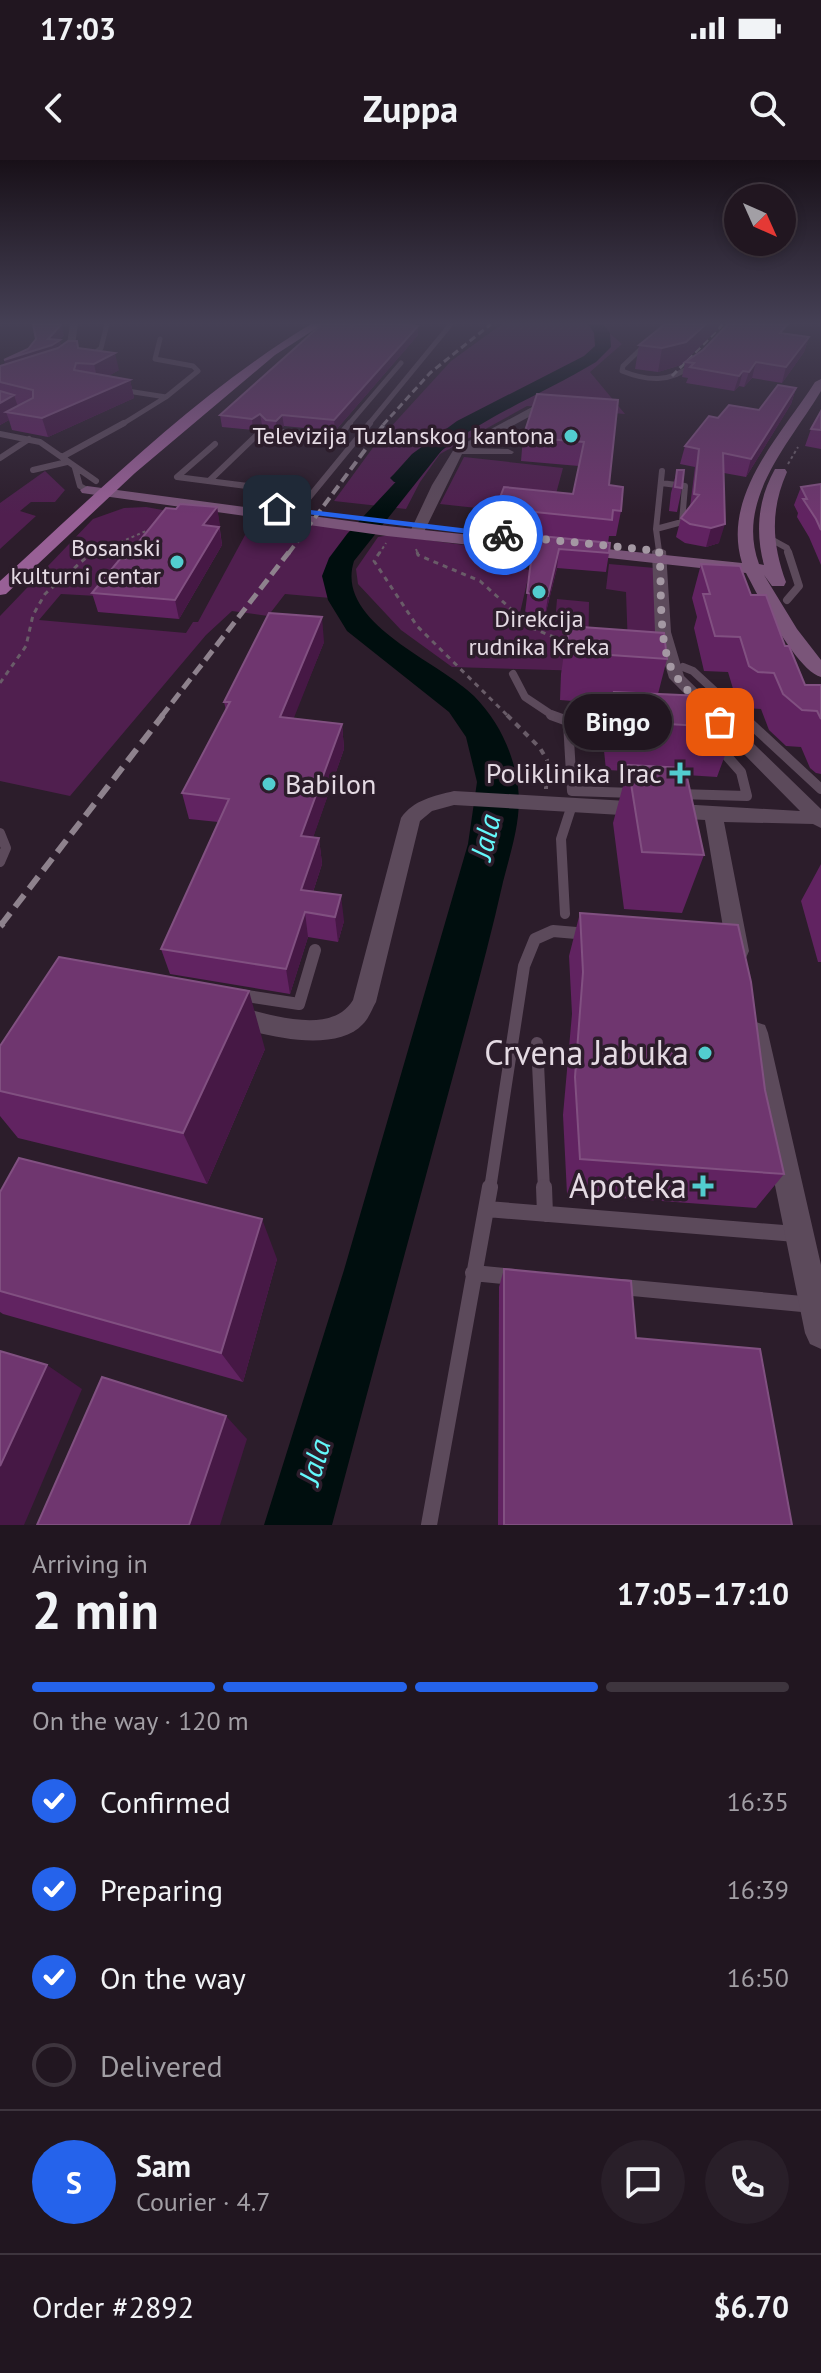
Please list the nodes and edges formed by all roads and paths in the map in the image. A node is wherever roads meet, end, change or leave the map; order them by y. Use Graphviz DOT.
graph roads {
  1 [pos="114,388"];
  2 [pos="177,388"];
  3 [pos="215,388"];
  4 [pos="227,388"];
  5 [pos="380,388"];
  6 [pos="398,388"];
  7 [pos="166,397"];
  8 [pos="817,402"];
  9 [pos="578,413"];
  10 [pos="12,424"];
  11 [pos="261,431"];
  12 [pos="0,432"];
  13 [pos="283,432"];
  14 [pos="338,437"];
  15 [pos="26,438"];
  16 [pos="355,439"];
  17 [pos="215,444"];
  18 [pos="458,451"];
  19 [pos="508,452"];
  20 [pos="0,455"];
  21 [pos="65,460"];
  22 [pos="75,468"];
  23 [pos="33,470"];
  24 [pos="662,471"];
  25 [pos="209,481"];
  26 [pos="661,483"];
  27 [pos="101,487"];
  28 [pos="277,509"];
  29 [pos="297,512"];
  30 [pos="328,520"];
  31 [pos="160,526"];
  32 [pos="656,529"];
  33 [pos="388,532"];
  34 [pos="416,535"];
  35 [pos="766,536"];
  36 [pos="538,543"];
  37 [pos="569,546"];
  38 [pos="659,555"];
  39 [pos="751,563"];
  40 [pos="772,565"];
  41 [pos="0,572"];
  42 [pos="0,590"];
  43 [pos="787,600"];
  44 [pos="573,644"];
  45 [pos="821,648"];
  46 [pos="683,667"];
  47 [pos="821,671"];
  48 [pos="513,674"];
  49 [pos="0,683"];
  50 [pos="568,722"];
  51 [pos="627,724"];
  52 [pos="714,728"];
  53 [pos="821,789"];
  54 [pos="652,793"];
  55 [pos="667,794"];
  56 [pos="546,803"];
  57 [pos="572,805"];
  58 [pos="713,813"];
  59 [pos="820,819"];
  60 [pos="0,833"];
  61 [pos="0,862"];
  62 [pos="565,914"];
  63 [pos="599,935"];
  64 [pos="315,950"];
  65 [pos="744,976"];
  66 [pos="222,992"];
  67 [pos="750,1006"];
  68 [pos="205,1011"];
  69 [pos="537,1043"];
  70 [pos="487,1209"];
  71 [pos="545,1214"];
  72 [pos="799,1235"];
  73 [pos="473,1273"];
  74 [pos="536,1279"];
  75 [pos="613,1286"];
  76 [pos="815,1305"];
  77 [pos="821,1333"];
  78 [pos="429,1525"];
  1 -- 7 [label="lane"];
  2 -- 7 [label="lane"];
  3 -- 27 [label="main road"];
  4 -- 27 [label="main road"];
  5 -- 14 [label="lane"];
  6 -- 16 [label="lane"];
  7 -- 21 [label="lane"];
  8 -- 35 [label="main road"];
  8 -- 39 [label="main road"];
  9 -- 18 [label="street"];
  10 -- 12 [label="lane"];
  11 -- 25 [label="lane"];
  12 -- 15 [label="lane"];
  13 -- 14 [label="lane"];
  14 -- 16 [label="lane"];
  15 -- 20 [label="lane"];
  15 -- 21 [label="lane"];
  16 -- 29 [label="lane"];
  17 -- 25 [label="lane"];
  18 -- 19 [label="street"];
  18 -- 34 [label="street"];
  21 -- 22 [label="lane"];
  21 -- 23 [label="lane"];
  22 -- 27 [label="lane"];
  22 -- 27 [label="lane"];
  24 -- 26 [label="lane"];
  25 -- 28 [label="lane"];
  26 -- 32 [label="lane"];
  26 -- 32 [label="lane"];
  27 -- 28 [label="main road"];
  27 -- 30 [label="main road"];
  27 -- 41 [label="main road"];
  27 -- 42 [label="main road"];
  28 -- 29 [label="main road"];
  29 -- 30 [label="main road"];
  30 -- 33 [label="main road"];
  31 -- 49 [label="path"];
  32 -- 38 [label="lane"];
  33 -- 34 [label="main road"];
  33 -- 56 [label="path"];
  34 -- 36 [label="main road"];
  34 -- 44 [label="path"];
  35 -- 40 [label="main road"];
  35 -- 43 [label="lane"];
  37 -- 38 [label="main road"];
  38 -- 39 [label="main road"];
  38 -- 52 [label="street"];
  39 -- 40 [label="main road"];
  39 -- 47 [label="main road"];
  40 -- 43 [label="main road"];
  43 -- 45 [label="main road"];
  46 -- 53 [label="lane"];
  48 -- 50 [label="lane"];
  50 -- 51 [label="lane"];
  50 -- 54 [label="lane"];
  52 -- 55 [label="lane"];
  52 -- 59 [label="street"];
  56 -- 57 [label="street"];
  56 -- 68 [label="street"];
  57 -- 58 [label="street"];
  57 -- 62 [label="lane"];
  58 -- 59 [label="street"];
  58 -- 65 [label="street"];
  60 -- 61 [label="lane"];
  63 -- 70 [label="lane"];
  64 -- 66 [label="lane"];
  67 -- 72 [label="street"];
  69 -- 71 [label="lane"];
  70 -- 71 [label="lane"];
  70 -- 73 [label="lane"];
  71 -- 72 [label="lane"];
  72 -- 76 [label="street"];
  73 -- 74 [label="lane"];
  73 -- 78 [label="lane"];
  75 -- 76 [label="lane"];
  76 -- 77 [label="street"];
}
